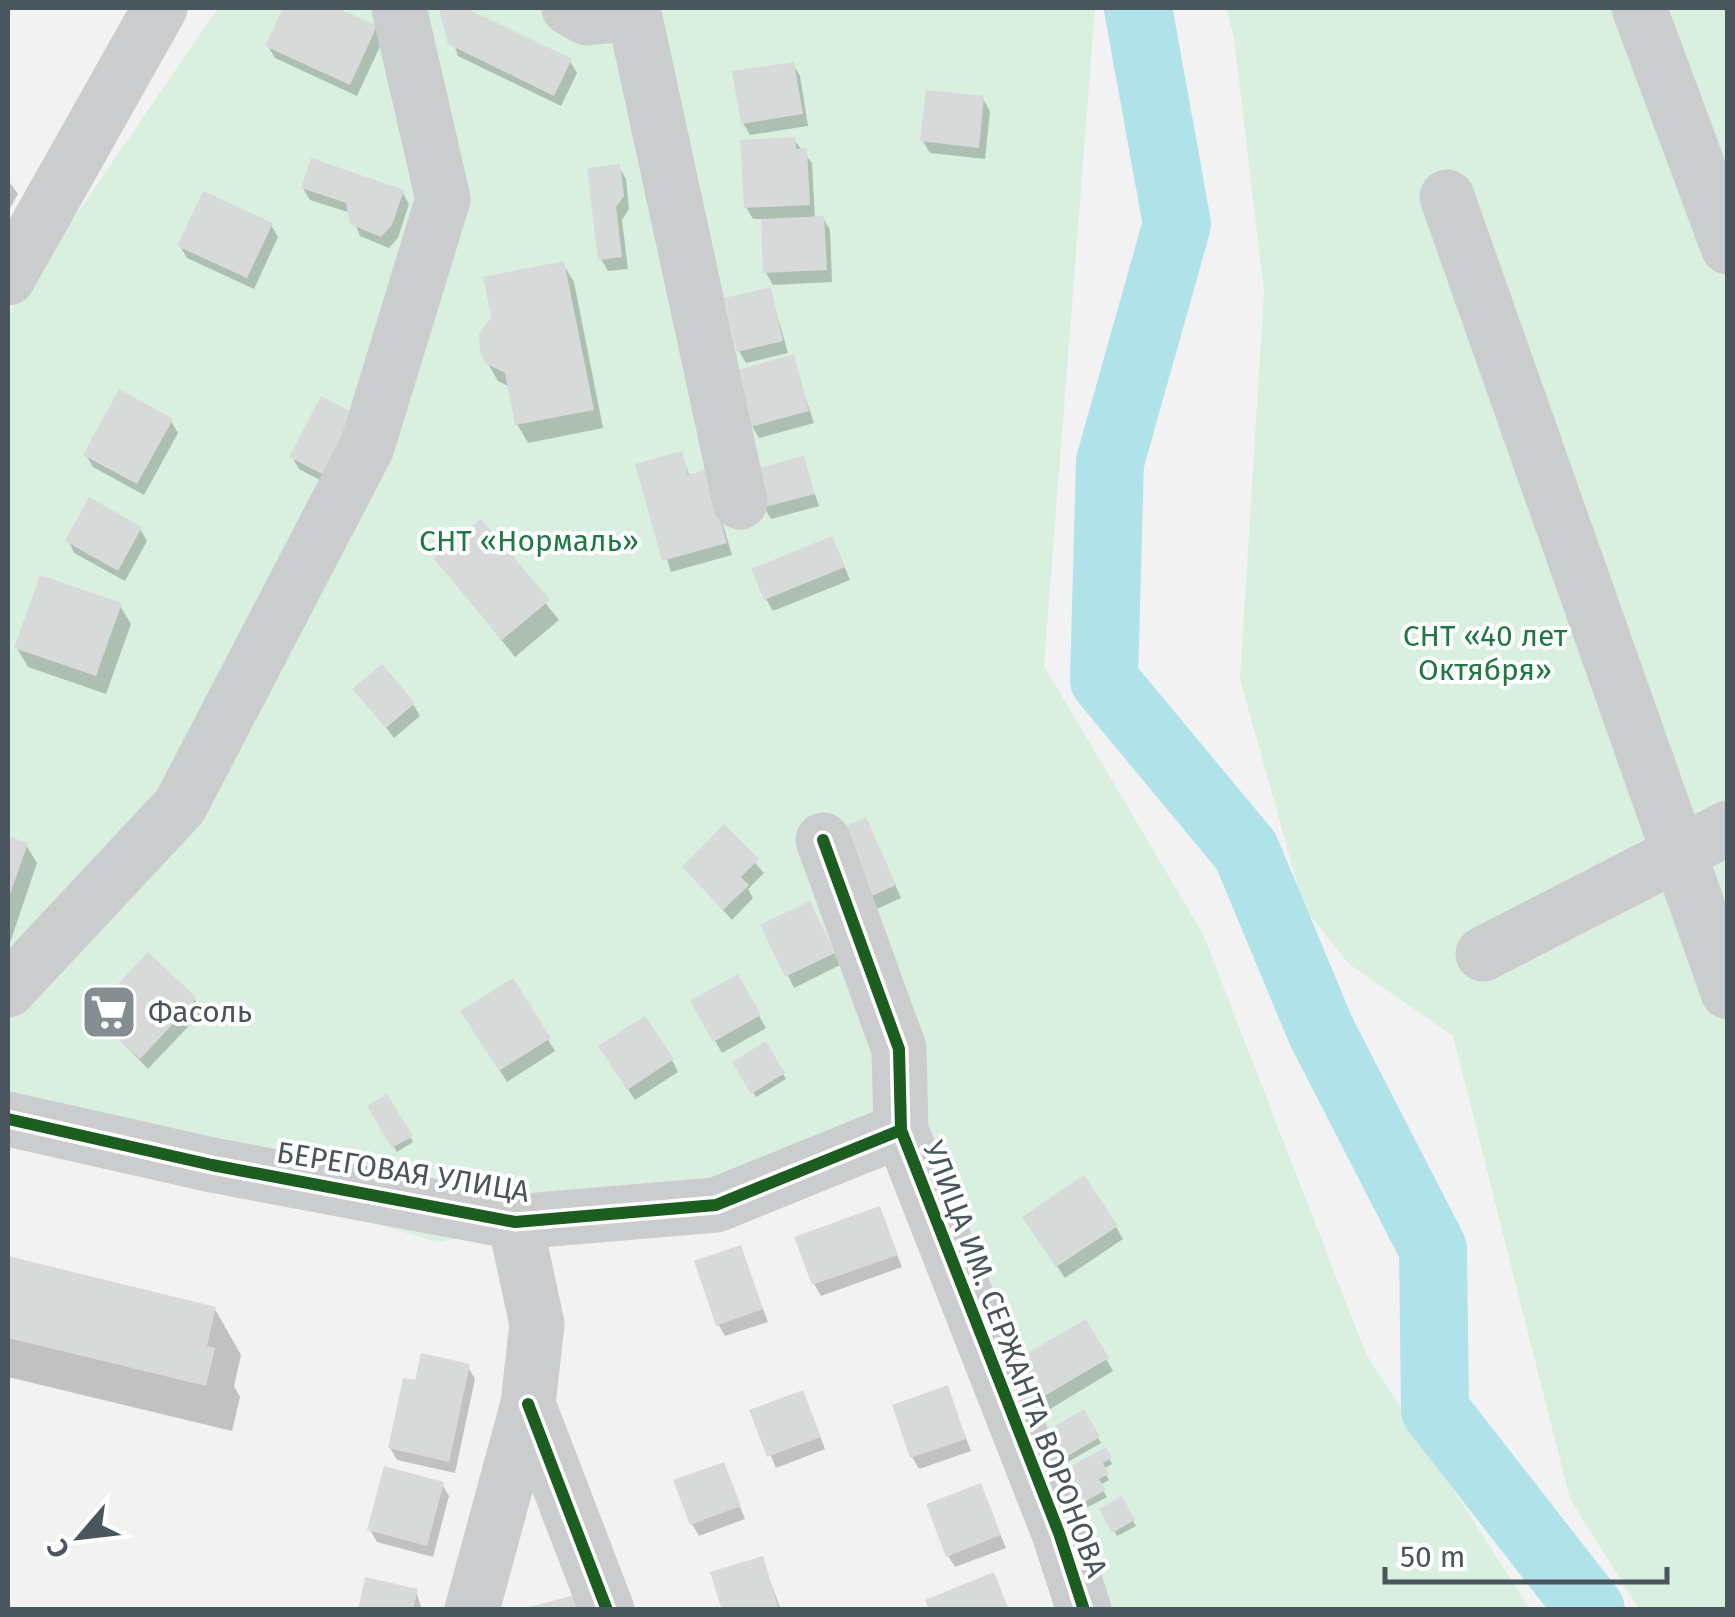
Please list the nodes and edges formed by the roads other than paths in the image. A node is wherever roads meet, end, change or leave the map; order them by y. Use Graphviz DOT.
graph roads {
  1 [pos="160,8"];
  2 [pos="399,8"];
  3 [pos="569,8"];
  4 [pos="1640,8"];
  5 [pos="639,10"];
  6 [pos="1447,197"];
  7 [pos="1728,247"];
  8 [pos="8,278"];
  9 [pos="740,502"];
  10 [pos="1728,828"];
  11 [pos="823,840"];
  12 [pos="1676,852"];
  13 [pos="1483,954"];
  14 [pos="8,990"];
  15 [pos="1728,992"];
  16 [pos="8,1119"];
  17 [pos="901,1130"];
  18 [pos="515,1222"];
  19 [pos="528,1404"];
  20 [pos="472,1610"];
  21 [pos="608,1610"];
  22 [pos="1084,1610"];
  1 -- 8 [label="street"];
  2 -- 14 [label="street"];
  3 -- 5 [label="street"];
  4 -- 7 [label="street"];
  5 -- 9 [label="street"];
  6 -- 12 [label="street"];
  10 -- 12 [label="street"];
  11 -- 17 [label="street, УЛИЦА ИМ. СЕРЖАНТА ВОРОНОВА"];
  12 -- 13 [label="street"];
  12 -- 15 [label="street"];
  16 -- 18 [label="street, БЕРЕГОВАЯ УЛИЦА"];
  17 -- 18 [label="street, БЕРЕГОВАЯ УЛИЦА"];
  17 -- 22 [label="street, УЛИЦА ИМ. СЕРЖАНТА ВОРОНОВА"];
  18 -- 19 [label="street"];
  19 -- 20 [label="street"];
  19 -- 21 [label="street"];
}
